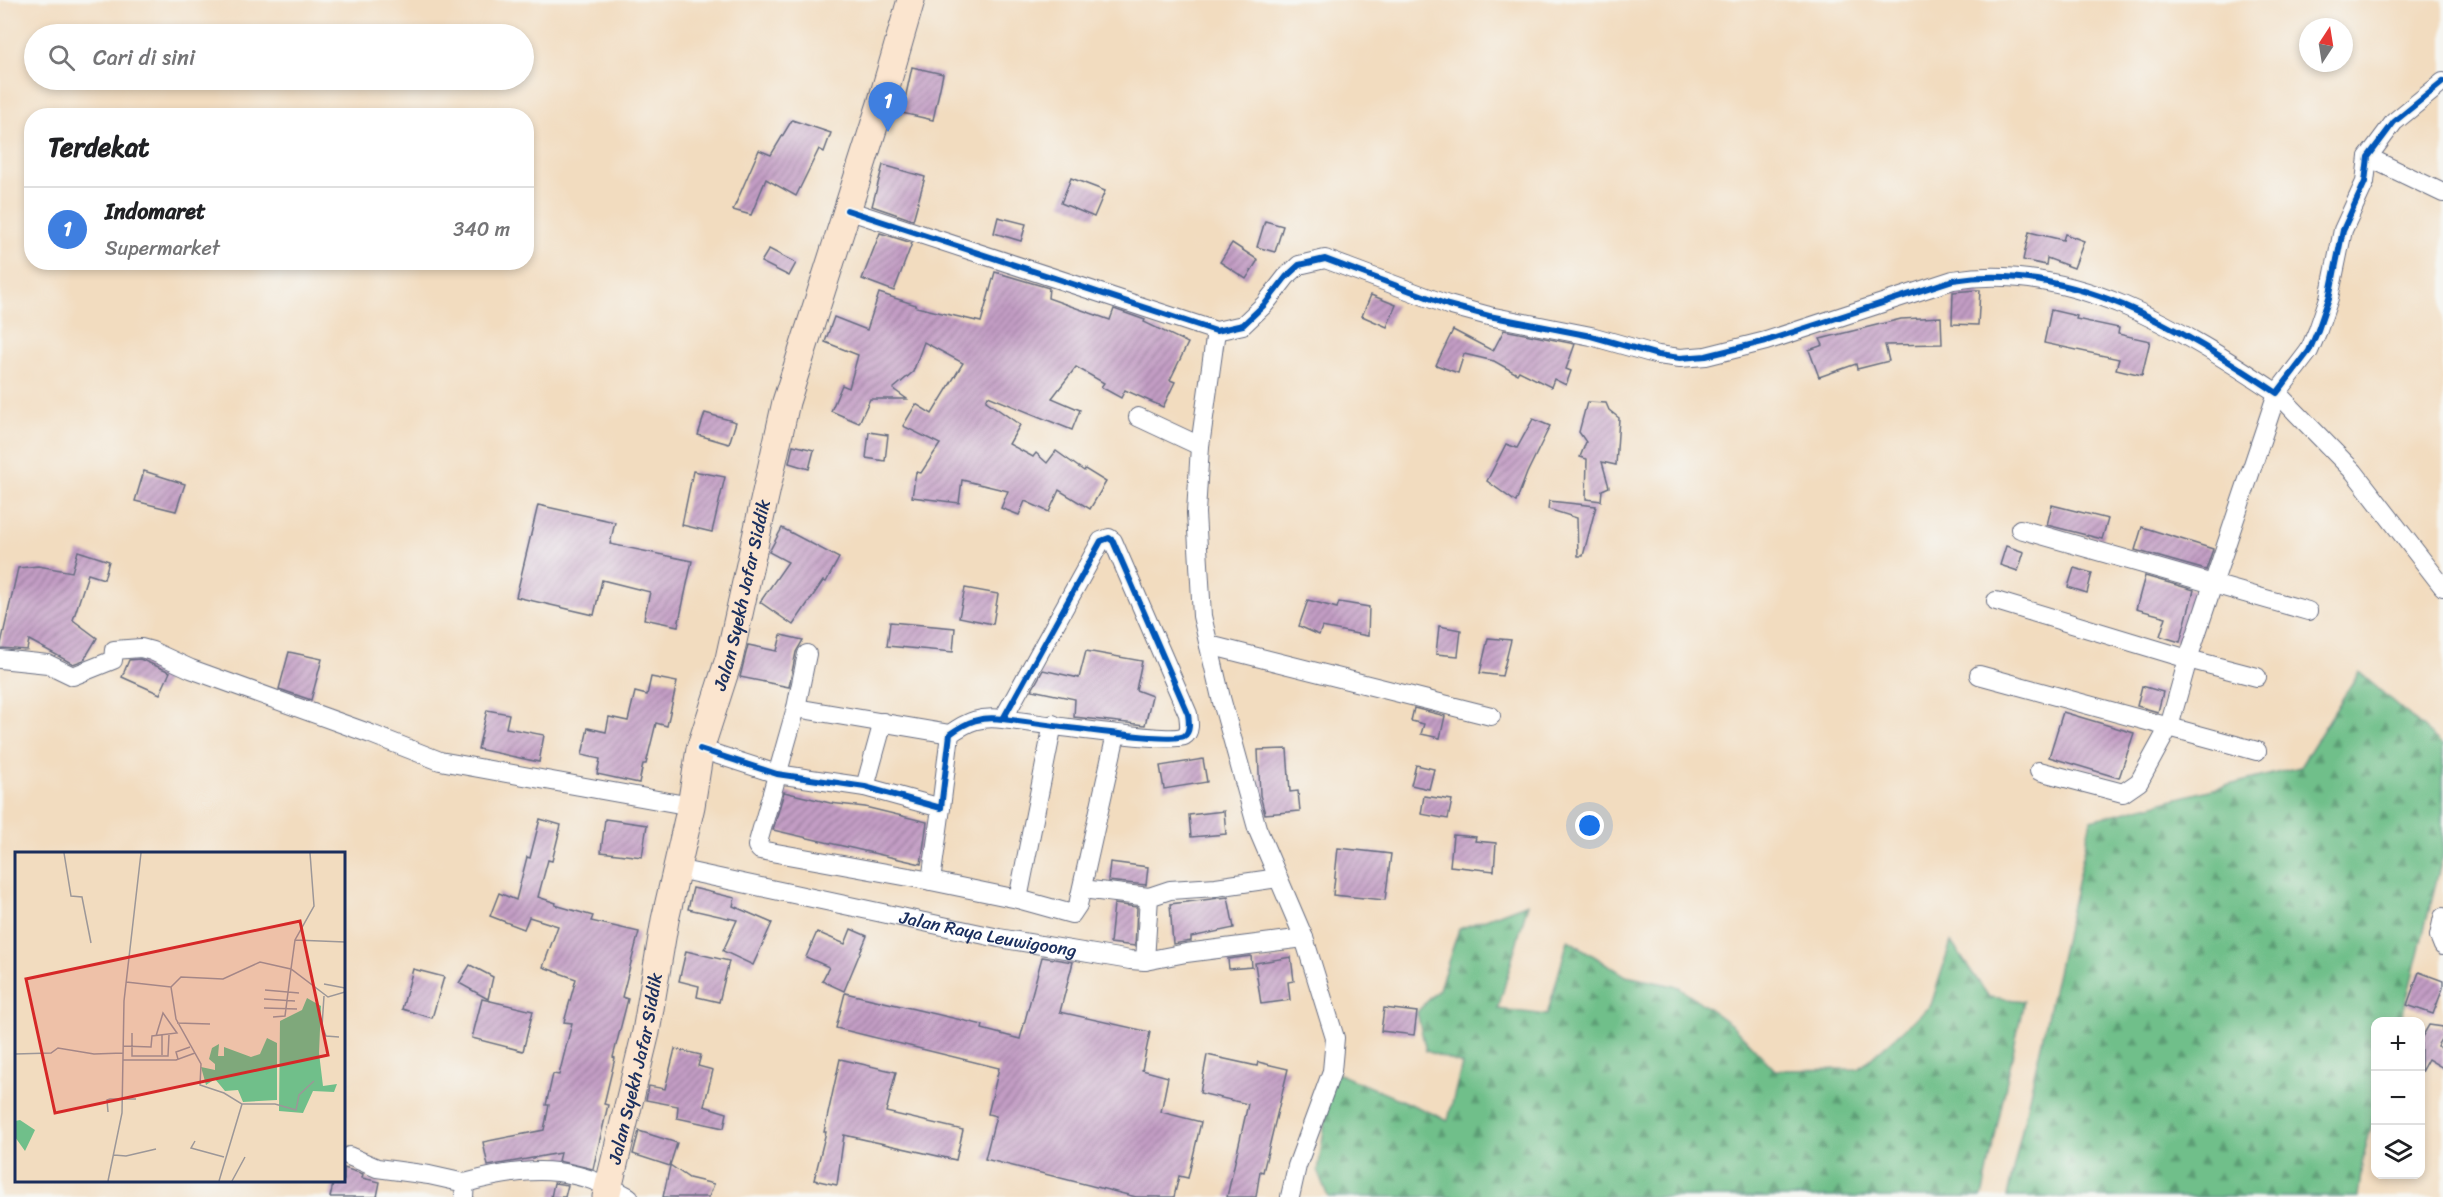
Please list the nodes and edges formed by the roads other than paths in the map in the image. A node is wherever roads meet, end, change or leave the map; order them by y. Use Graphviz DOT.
graph roads {
  1 [pos="912,0"];
  2 [pos="2443,82"];
  3 [pos="2368,157"];
  4 [pos="2443,193"];
  5 [pos="848,210"];
  6 [pos="1216,331"];
  7 [pos="2277,393"];
  8 [pos="1138,417"];
  9 [pos="1200,446"];
  10 [pos="2020,529"];
  11 [pos="2213,585"];
  12 [pos="2443,587"];
  13 [pos="1996,601"];
  14 [pos="2308,611"];
  15 [pos="1209,645"];
  16 [pos="807,654"];
  17 [pos="2188,659"];
  18 [pos="0,660"];
  19 [pos="1979,675"];
  20 [pos="2257,677"];
  21 [pos="796,708"];
  22 [pos="1491,716"];
  23 [pos="1003,719"];
  24 [pos="883,722"];
  25 [pos="1053,724"];
  26 [pos="2169,727"];
  27 [pos="950,734"];
  28 [pos="1116,734"];
  29 [pos="700,749"];
  30 [pos="2257,751"];
  31 [pos="2039,771"];
  32 [pos="777,774"];
  33 [pos="865,788"];
  34 [pos="691,806"];
  35 [pos="941,808"];
  36 [pos="677,869"];
  37 [pos="1278,878"];
  38 [pos="931,881"];
  39 [pos="1082,889"];
  40 [pos="1149,897"];
  41 [pos="1018,899"];
  42 [pos="2443,917"];
  43 [pos="1304,938"];
  44 [pos="2443,946"];
  45 [pos="1145,961"];
  46 [pos="349,1156"];
  47 [pos="465,1190"];
  48 [pos="615,1193"];
  49 [pos="1290,1197"];
  1 -- 5 [label="main road, Jalan Syekh Jafar Siddik"];
  2 -- 3 [label="street"];
  3 -- 4 [label="street"];
  3 -- 7 [label="street"];
  5 -- 6 [label="street"];
  5 -- 29 [label="main road, Jalan Syekh Jafar Siddik"];
  6 -- 7 [label="street"];
  6 -- 9 [label="street"];
  7 -- 11 [label="street"];
  7 -- 12 [label="street"];
  8 -- 9 [label="street"];
  9 -- 15 [label="street"];
  10 -- 11 [label="street"];
  11 -- 14 [label="street"];
  11 -- 17 [label="street"];
  13 -- 17 [label="street"];
  15 -- 22 [label="street"];
  15 -- 37 [label="street"];
  16 -- 21 [label="street"];
  17 -- 20 [label="street"];
  17 -- 26 [label="street"];
  18 -- 34 [label="street"];
  19 -- 26 [label="street"];
  21 -- 24 [label="street"];
  21 -- 32 [label="street"];
  23 -- 25 [label="street"];
  23 -- 27 [label="street"];
  23 -- 28 [label="street"];
  24 -- 27 [label="street"];
  24 -- 33 [label="street"];
  25 -- 28 [label="street"];
  25 -- 41 [label="street"];
  26 -- 30 [label="street"];
  26 -- 31 [label="street"];
  27 -- 35 [label="street"];
  28 -- 39 [label="street"];
  29 -- 32 [label="street"];
  29 -- 34 [label="main road, Jalan Syekh Jafar Siddik"];
  32 -- 33 [label="street"];
  32 -- 38 [label="street"];
  33 -- 35 [label="street"];
  34 -- 36 [label="main road, Jalan Syekh Jafar Siddik"];
  35 -- 38 [label="street"];
  36 -- 45 [label="street, Jalan Raya Leuwigoong"];
  36 -- 48 [label="main road, Jalan Syekh Jafar Siddik"];
  37 -- 40 [label="street"];
  37 -- 43 [label="street"];
  38 -- 41 [label="street"];
  39 -- 40 [label="street"];
  39 -- 41 [label="street"];
  40 -- 45 [label="street"];
  42 -- 44 [label="street"];
  43 -- 45 [label="street, Jalan Raya Leuwigoong"];
  43 -- 49 [label="street"];
  46 -- 47 [label="street"];
  47 -- 48 [label="street"];
}
